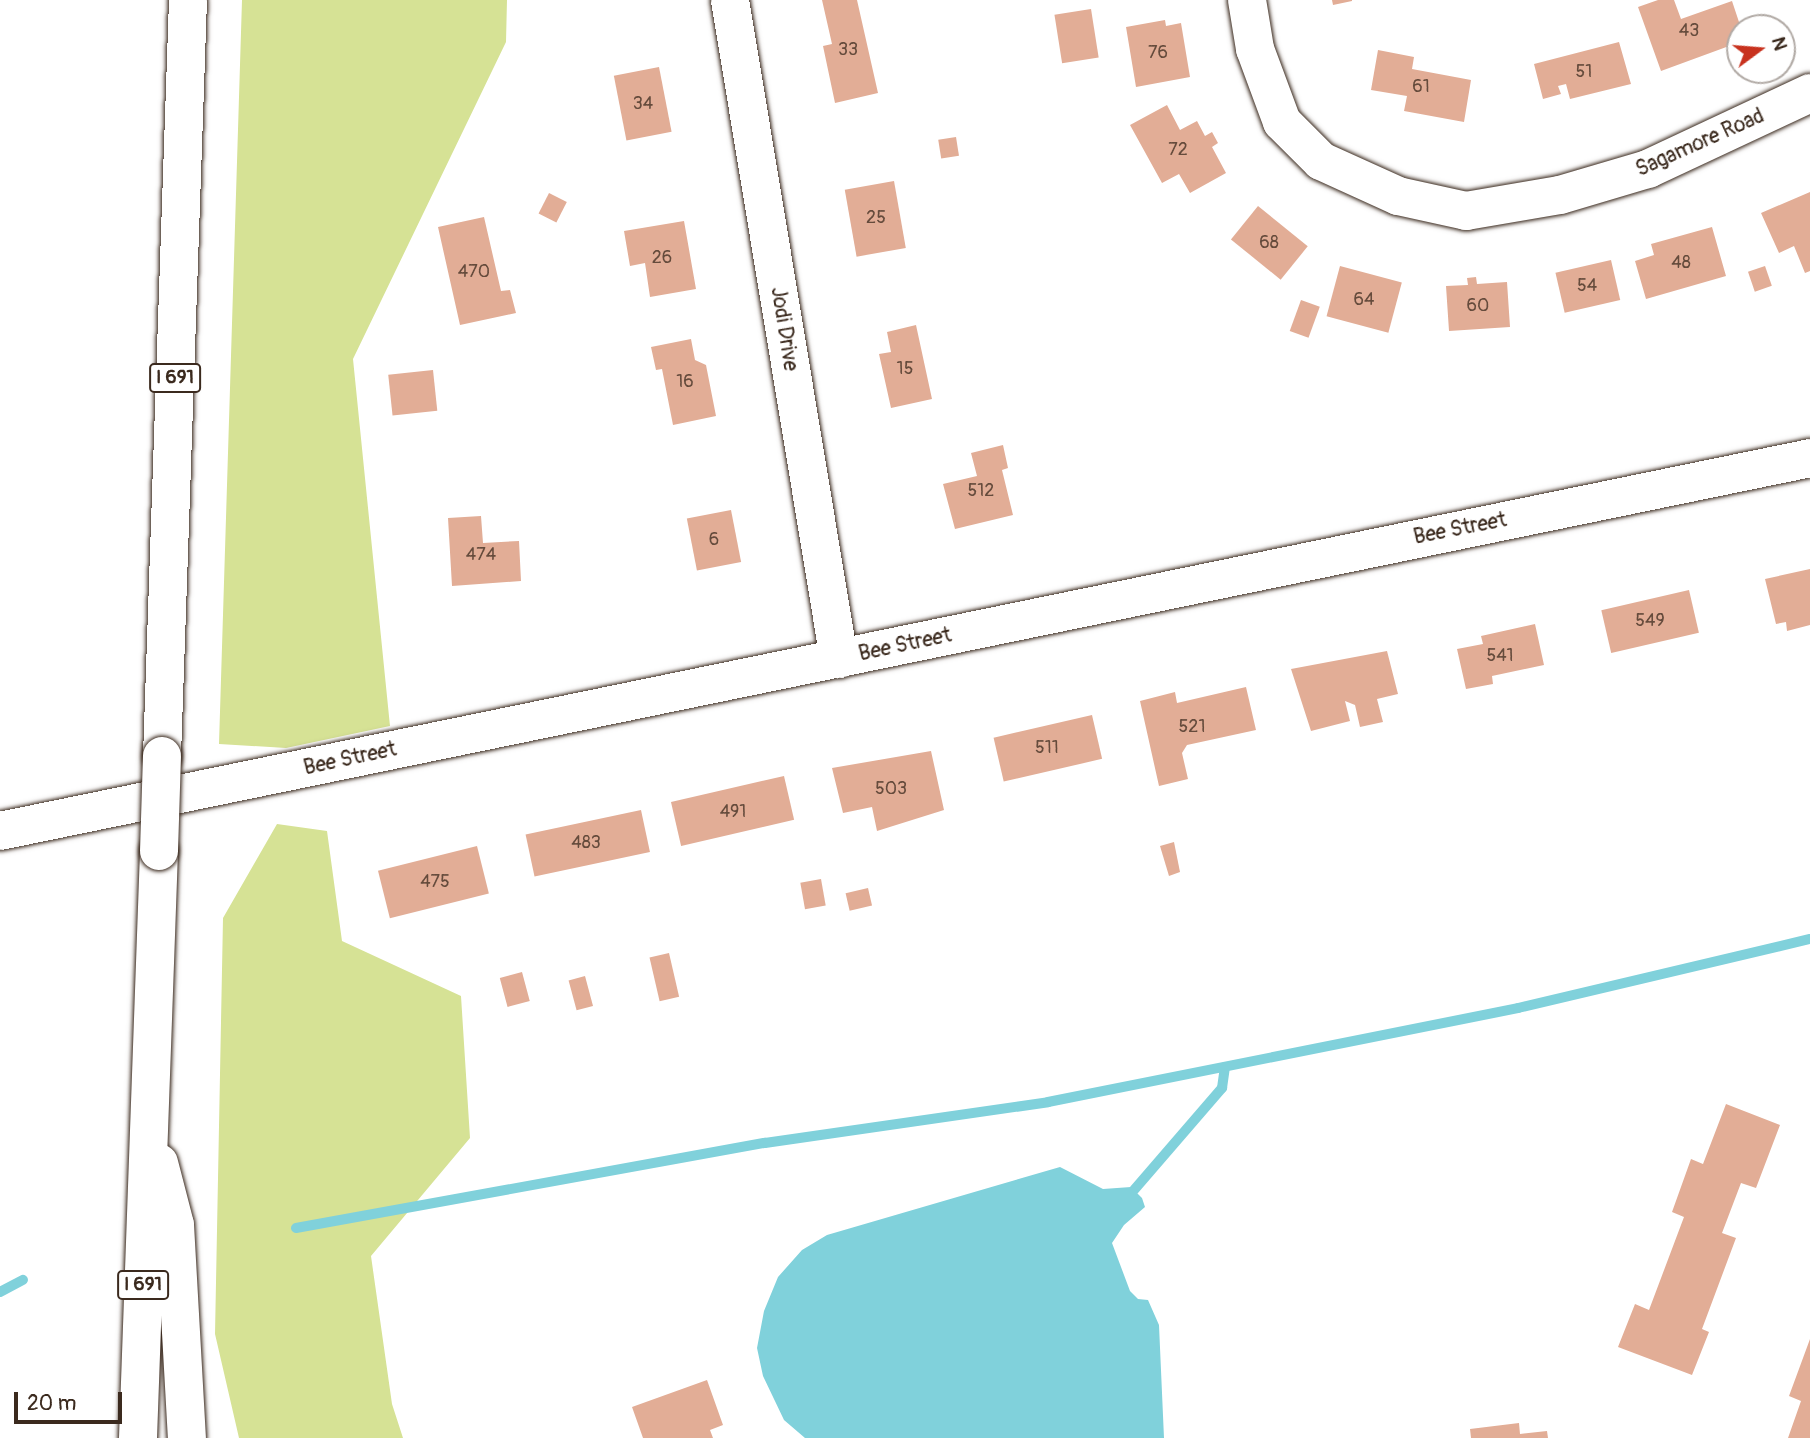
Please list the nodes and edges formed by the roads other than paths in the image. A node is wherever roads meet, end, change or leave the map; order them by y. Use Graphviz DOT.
graph roads {
  1 [pos="188,0"];
  2 [pos="730,0"];
  3 [pos="1247,0"];
  4 [pos="1810,93"];
  5 [pos="1810,458"];
  6 [pos="839,659"];
  7 [pos="0,831"];
  8 [pos="148,1133"];
  9 [pos="138,1438"];
  10 [pos="187,1438"];
  1 -- 8 [label="main road, I 691, bridge"];
  2 -- 6 [label="main road, Jodi Drive"];
  3 -- 4 [label="main road, Sagamore Road"];
  5 -- 6 [label="main road, Bee Street"];
  6 -- 7 [label="main road, Bee Street"];
  8 -- 9 [label="main road, I 691"];
  8 -- 10 [label="main road"];
}
